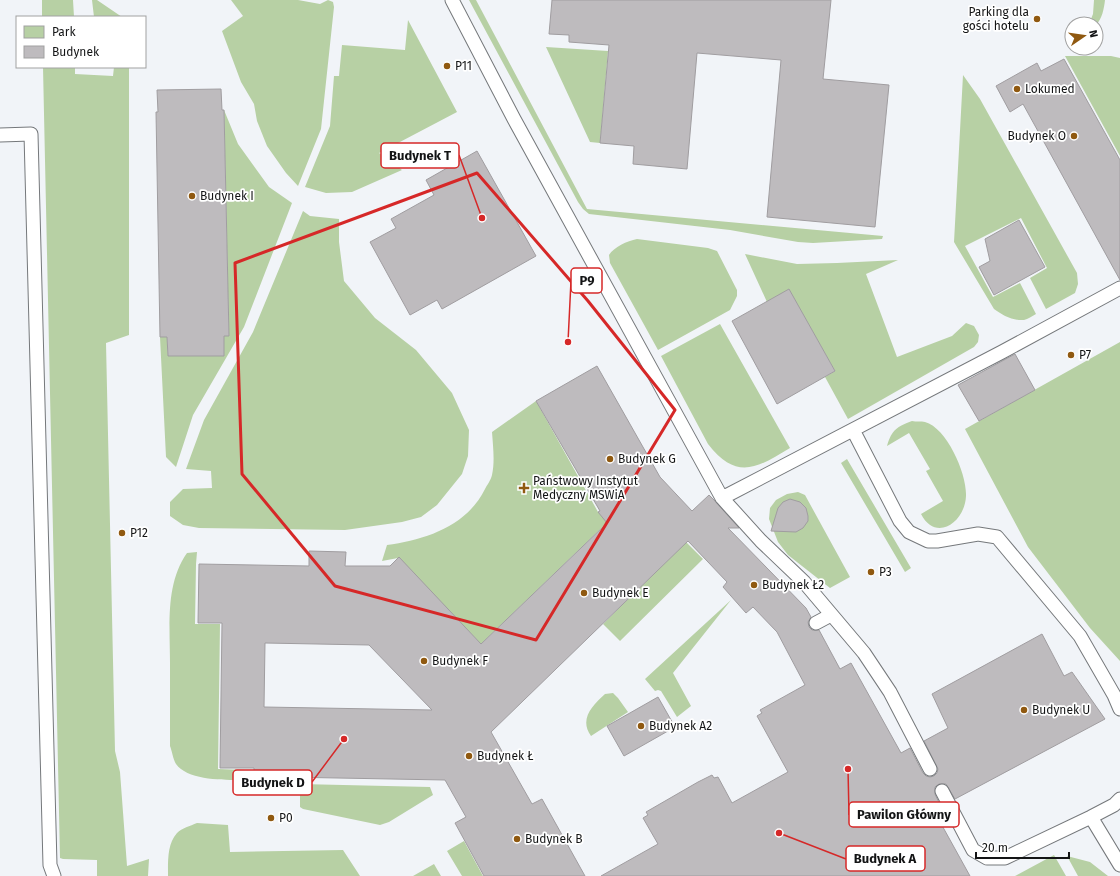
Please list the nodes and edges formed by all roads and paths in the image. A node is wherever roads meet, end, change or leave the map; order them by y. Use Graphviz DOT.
graph roads {
  1 [pos="452,0"];
  2 [pos="0,135"];
  3 [pos="1120,288"];
  4 [pos="853,430"];
  5 [pos="722,498"];
  6 [pos="831,615"];
  7 [pos="816,622"];
  8 [pos="1120,709"];
  9 [pos="930,769"];
  10 [pos="942,791"];
  11 [pos="1120,799"];
  12 [pos="1092,817"];
  13 [pos="1120,865"];
  14 [pos="54,876"];
  1 -- 5 [label="lane"];
  2 -- 14 [label="lane"];
  3 -- 4 [label="lane"];
  4 -- 5 [label="lane"];
  4 -- 8 [label="lane"];
  5 -- 6 [label="lane"];
  6 -- 7 [label="lane"];
  6 -- 9 [label="lane"];
  10 -- 12 [label="lane"];
  11 -- 12 [label="lane"];
  12 -- 13 [label="lane"];
}
